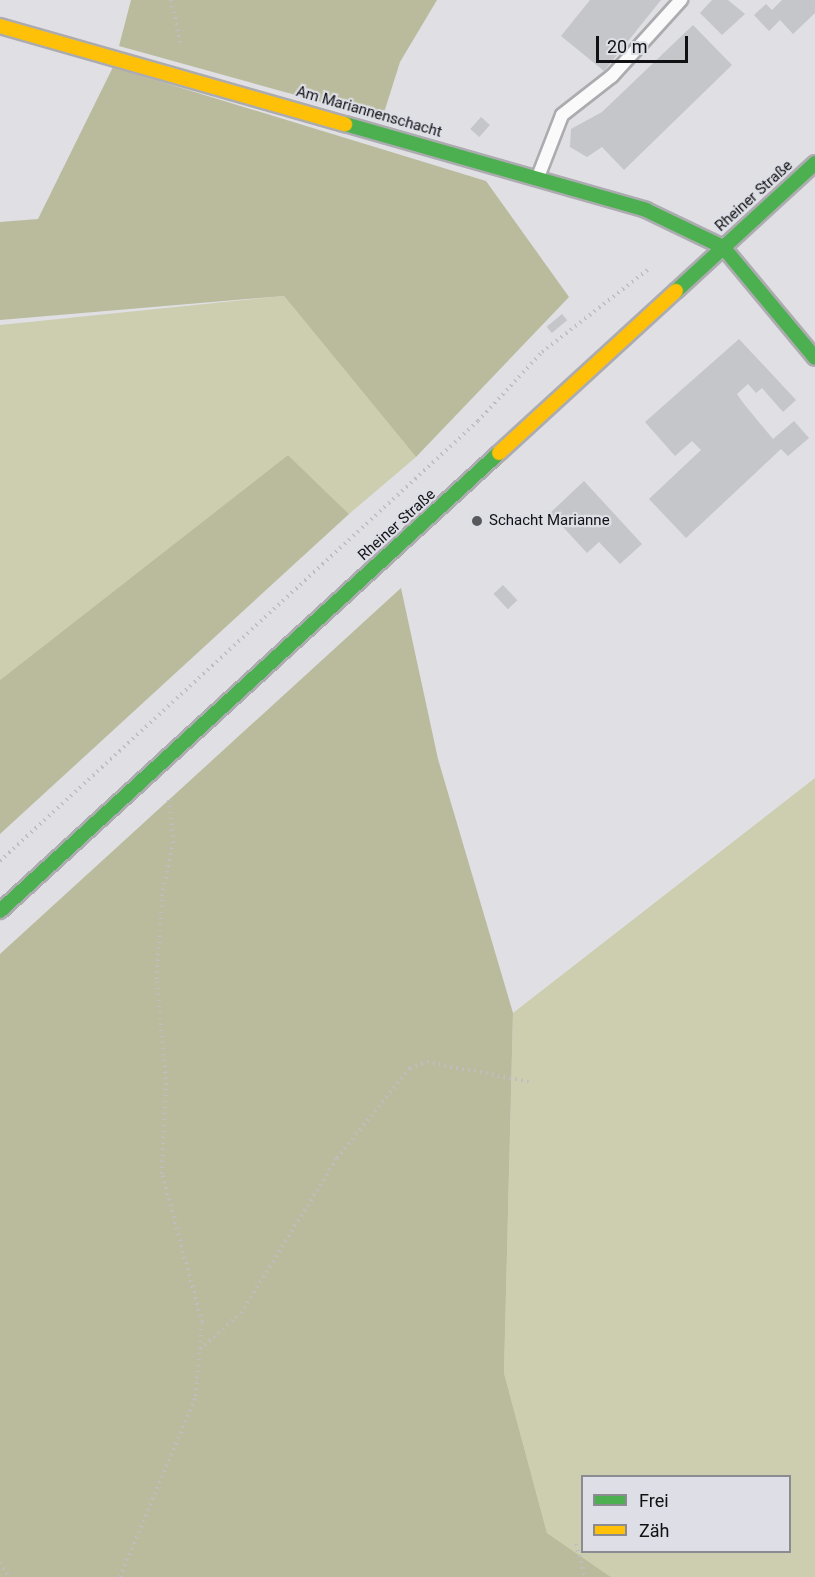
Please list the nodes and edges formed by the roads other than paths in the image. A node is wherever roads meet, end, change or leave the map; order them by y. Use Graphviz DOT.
graph roads {
  1 [pos="681,0"];
  2 [pos="0,26"];
  3 [pos="815,163"];
  4 [pos="537,178"];
  5 [pos="723,247"];
  6 [pos="815,358"];
  7 [pos="0,911"];
  1 -- 4 [label="lane"];
  2 -- 4 [label="main road, Am Mariannenschacht"];
  3 -- 5 [label="main road, Rheiner Straße"];
  4 -- 5 [label="main road, Am Mariannenschacht"];
  5 -- 6 [label="main road"];
  5 -- 7 [label="main road, Rheiner Straße"];
}
